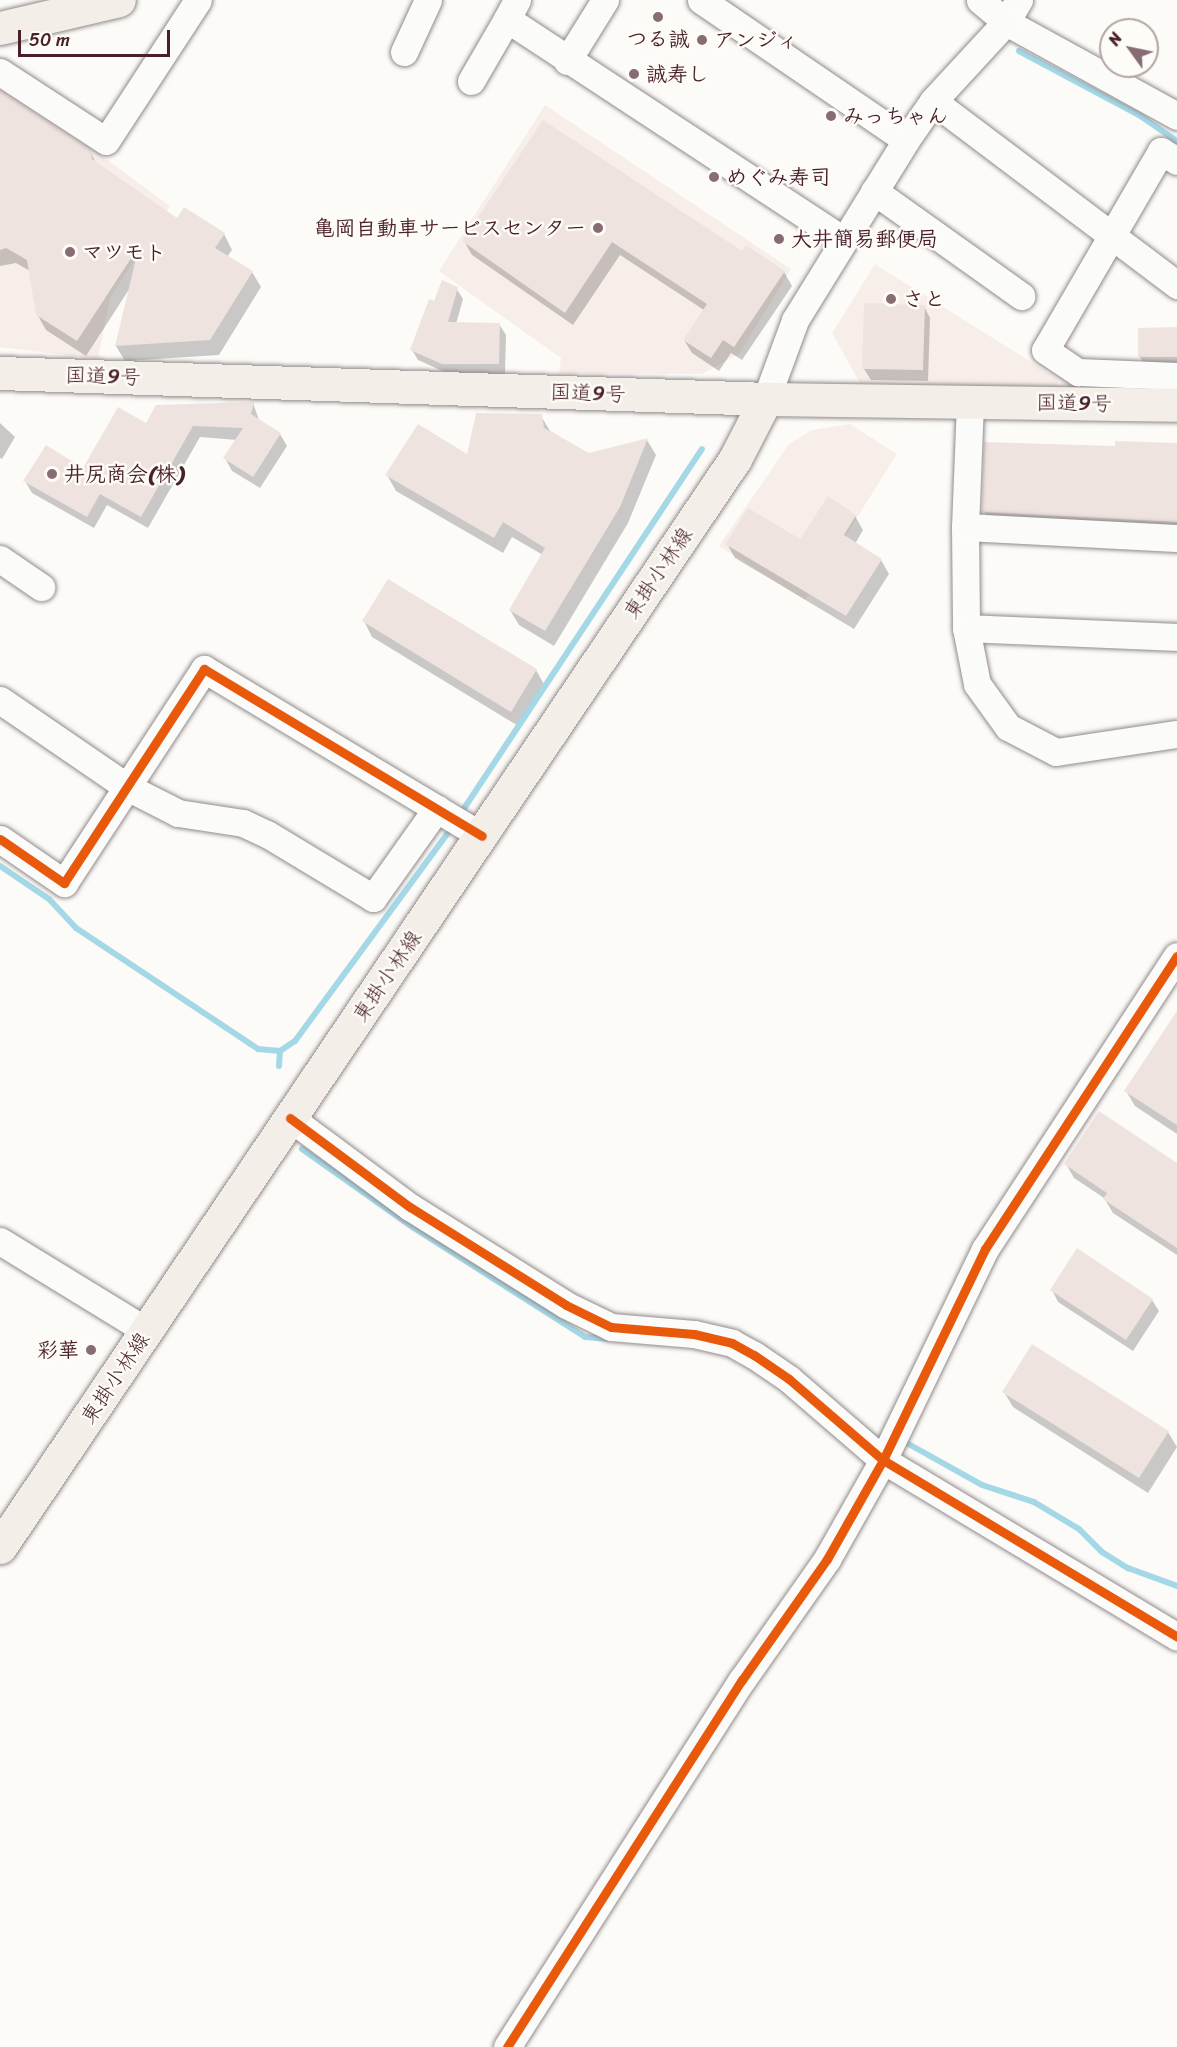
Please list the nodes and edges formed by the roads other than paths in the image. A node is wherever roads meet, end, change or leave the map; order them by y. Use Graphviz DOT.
graph roads {
  1 [pos="119,0"];
  2 [pos="198,0"];
  3 [pos="428,0"];
  4 [pos="605,0"];
  5 [pos="701,0"];
  6 [pos="981,0"];
  7 [pos="512,9"];
  8 [pos="1012,11"];
  9 [pos="0,28"];
  10 [pos="404,52"];
  11 [pos="567,61"];
  12 [pos="0,72"];
  13 [pos="471,81"];
  14 [pos="933,101"];
  15 [pos="1177,116"];
  16 [pos="906,140"];
  17 [pos="1177,161"];
  18 [pos="874,191"];
  19 [pos="1112,238"];
  20 [pos="843,240"];
  21 [pos="1177,285"];
  22 [pos="1021,296"];
  23 [pos="0,373"];
  24 [pos="1177,376"];
  25 [pos="766,399"];
  26 [pos="970,403"];
  27 [pos="1177,405"];
  28 [pos="965,527"];
  29 [pos="1177,538"];
  30 [pos="0,559"];
  31 [pos="41,587"];
  32 [pos="966,628"];
  33 [pos="1177,637"];
  34 [pos="0,700"];
  35 [pos="1177,734"];
  36 [pos="127,787"];
  37 [pos="437,808"];
  38 [pos="482,836"];
  39 [pos="0,839"];
  40 [pos="1177,956"];
  41 [pos="290,1118"];
  42 [pos="0,1241"];
  43 [pos="147,1331"];
  44 [pos="883,1460"];
  45 [pos="0,1547"];
  46 [pos="1177,1636"];
  47 [pos="507,2047"];
  1 -- 9 [label="main road"];
  2 -- 12 [label="street"];
  3 -- 10 [label="street"];
  4 -- 11 [label="street"];
  5 -- 16 [label="street"];
  6 -- 8 [label="street"];
  7 -- 11 [label="street"];
  7 -- 13 [label="street"];
  8 -- 14 [label="street"];
  8 -- 15 [label="street"];
  11 -- 20 [label="street"];
  14 -- 16 [label="street"];
  14 -- 19 [label="street"];
  16 -- 18 [label="street"];
  17 -- 19 [label="street"];
  18 -- 20 [label="street"];
  18 -- 22 [label="street"];
  19 -- 21 [label="street"];
  19 -- 24 [label="street"];
  20 -- 25 [label="street"];
  23 -- 25 [label="main road, 国道9号"];
  25 -- 26 [label="main road, 国道9号"];
  25 -- 38 [label="main road, 東掛小林線"];
  26 -- 27 [label="main road, 国道9号"];
  26 -- 28 [label="street"];
  28 -- 29 [label="street"];
  28 -- 32 [label="street"];
  30 -- 31 [label="street"];
  32 -- 33 [label="street"];
  32 -- 35 [label="street"];
  34 -- 36 [label="street"];
  36 -- 37 [label="street"];
  36 -- 37 [label="street"];
  36 -- 39 [label="street"];
  37 -- 38 [label="street"];
  38 -- 41 [label="main road, 東掛小林線"];
  40 -- 44 [label="street"];
  41 -- 43 [label="main road, 東掛小林線"];
  41 -- 44 [label="street"];
  42 -- 43 [label="street"];
  43 -- 45 [label="main road, 東掛小林線"];
  44 -- 46 [label="street"];
  44 -- 47 [label="street"];
}
